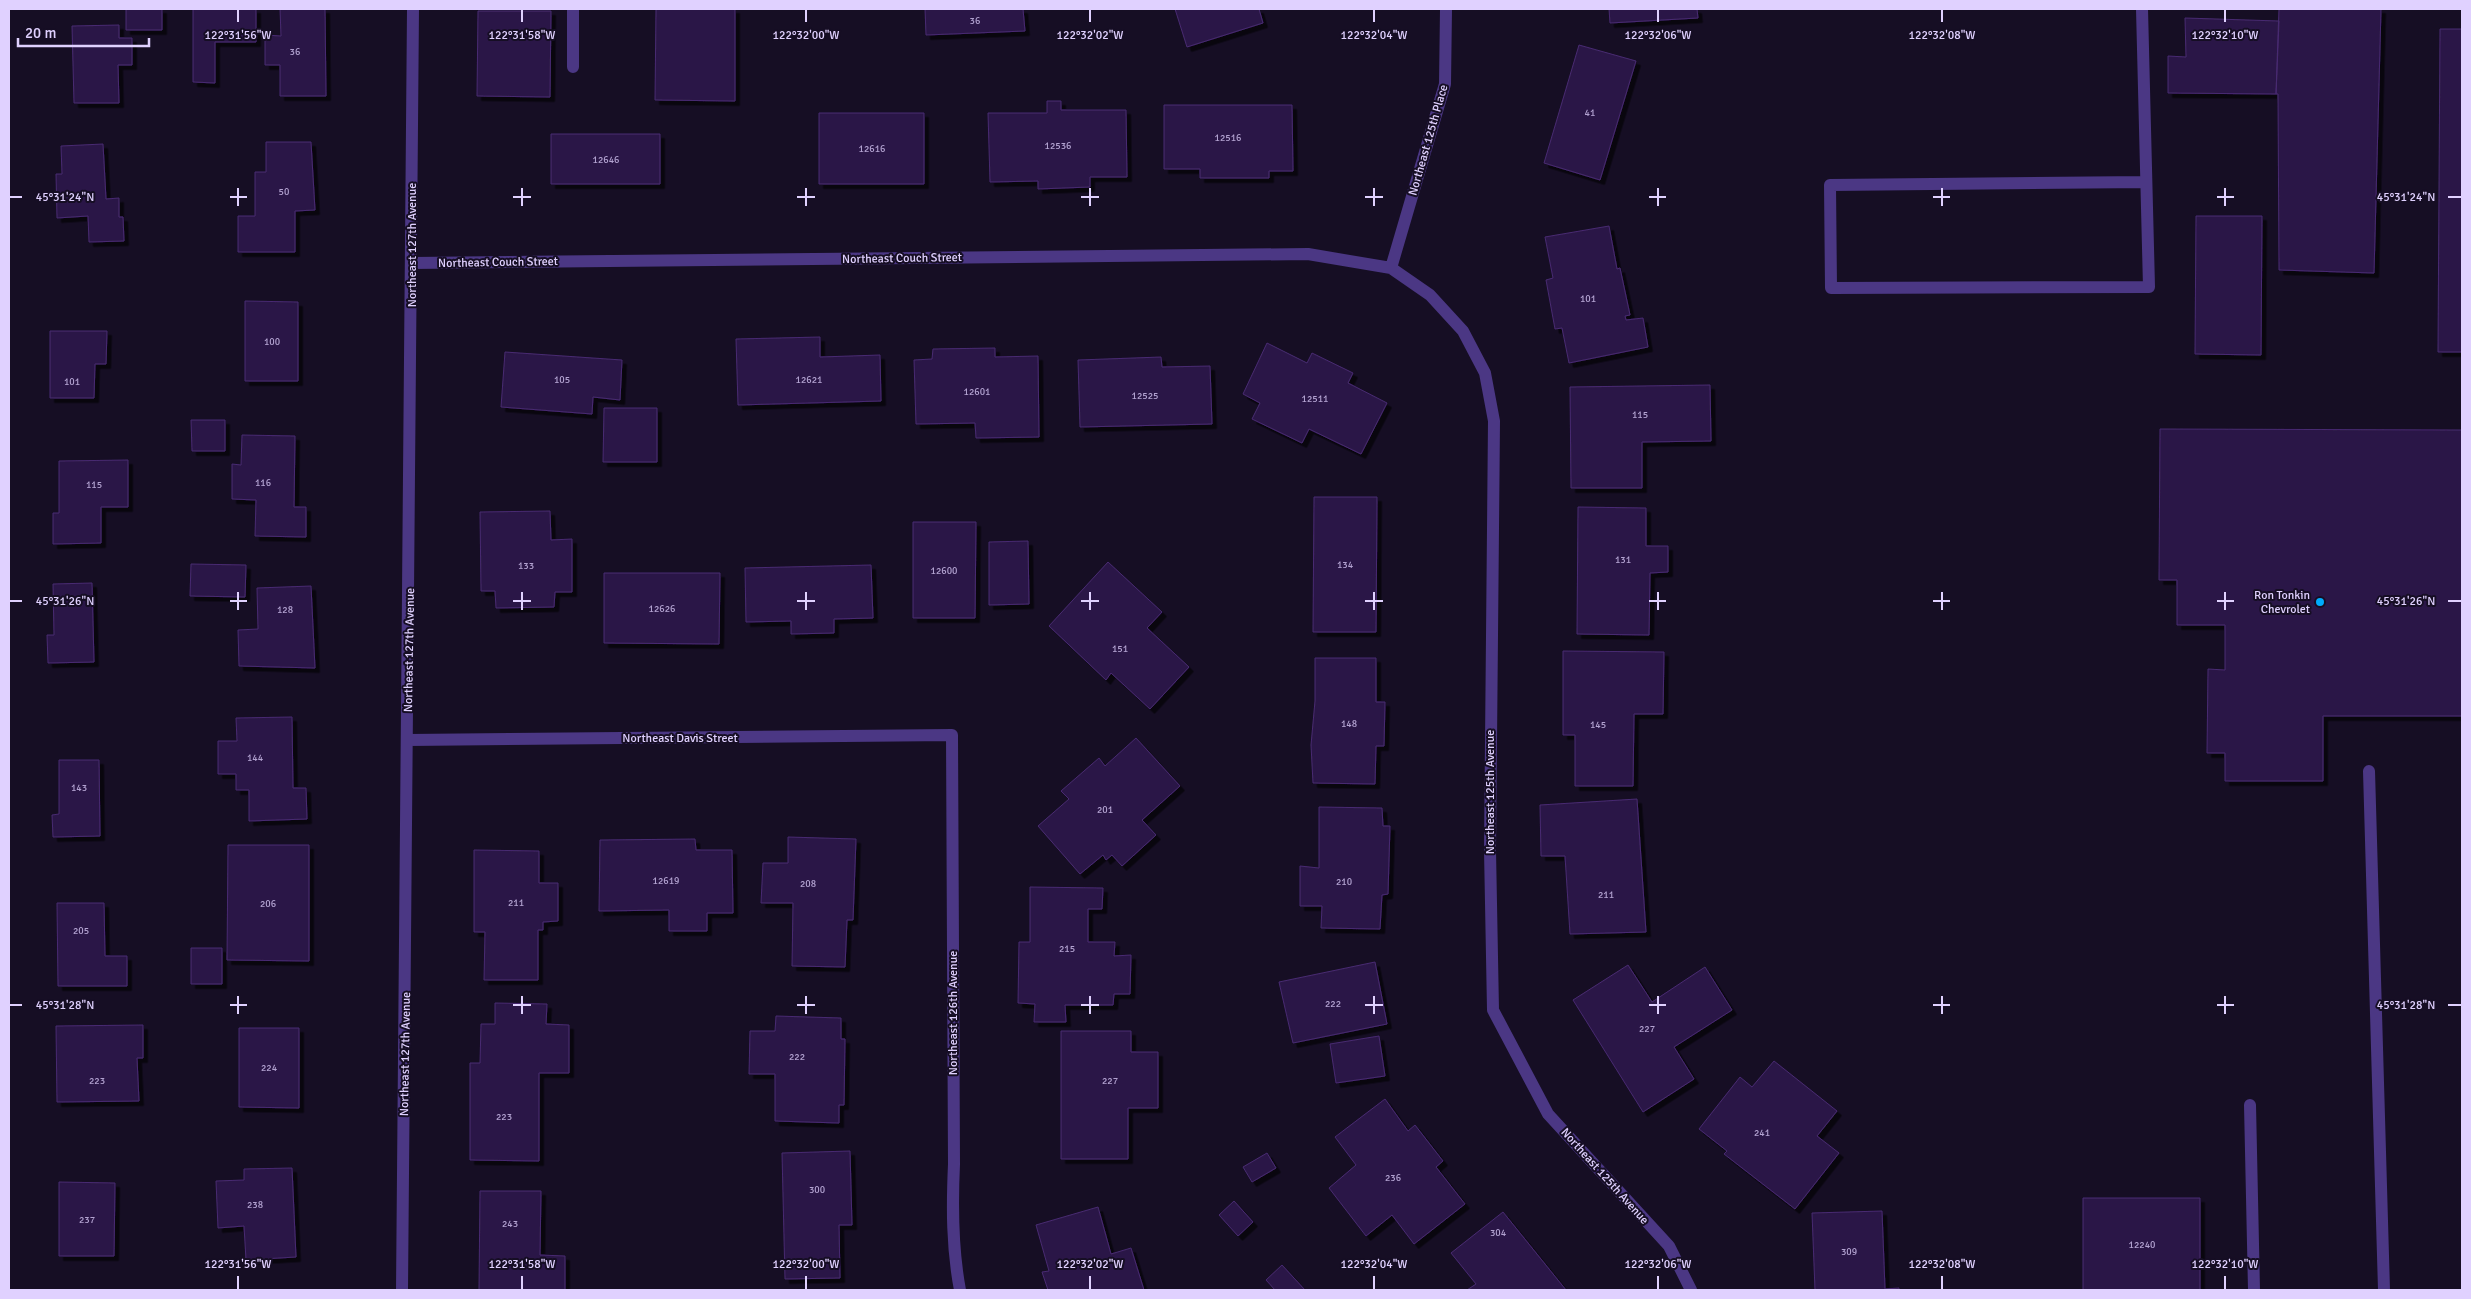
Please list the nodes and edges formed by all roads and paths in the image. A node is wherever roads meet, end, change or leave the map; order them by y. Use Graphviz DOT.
graph roads {
  1 [pos="413,9"];
  2 [pos="573,9"];
  3 [pos="1446,9"];
  4 [pos="2142,9"];
  5 [pos="573,67"];
  6 [pos="2146,182"];
  7 [pos="412,263"];
  8 [pos="1392,268"];
  9 [pos="952,736"];
  10 [pos="408,740"];
  11 [pos="2369,771"];
  12 [pos="2250,1105"];
  13 [pos="402,1290"];
  14 [pos="960,1290"];
  15 [pos="1691,1290"];
  16 [pos="2254,1290"];
  17 [pos="2384,1290"];
  1 -- 7 [label="street, Northeast 127th Avenue"];
  2 -- 5 [label="street"];
  3 -- 8 [label="street, Northeast 125th Place"];
  4 -- 6 [label="street"];
  6 -- 6 [label="street"];
  7 -- 8 [label="street, Northeast Couch Street"];
  7 -- 10 [label="street, Northeast 127th Avenue"];
  8 -- 15 [label="street, Northeast 125th Avenue"];
  9 -- 10 [label="street, Northeast Davis Street"];
  9 -- 14 [label="street, Northeast 126th Avenue"];
  10 -- 13 [label="street, Northeast 127th Avenue"];
  11 -- 17 [label="street"];
  12 -- 16 [label="street"];
}
